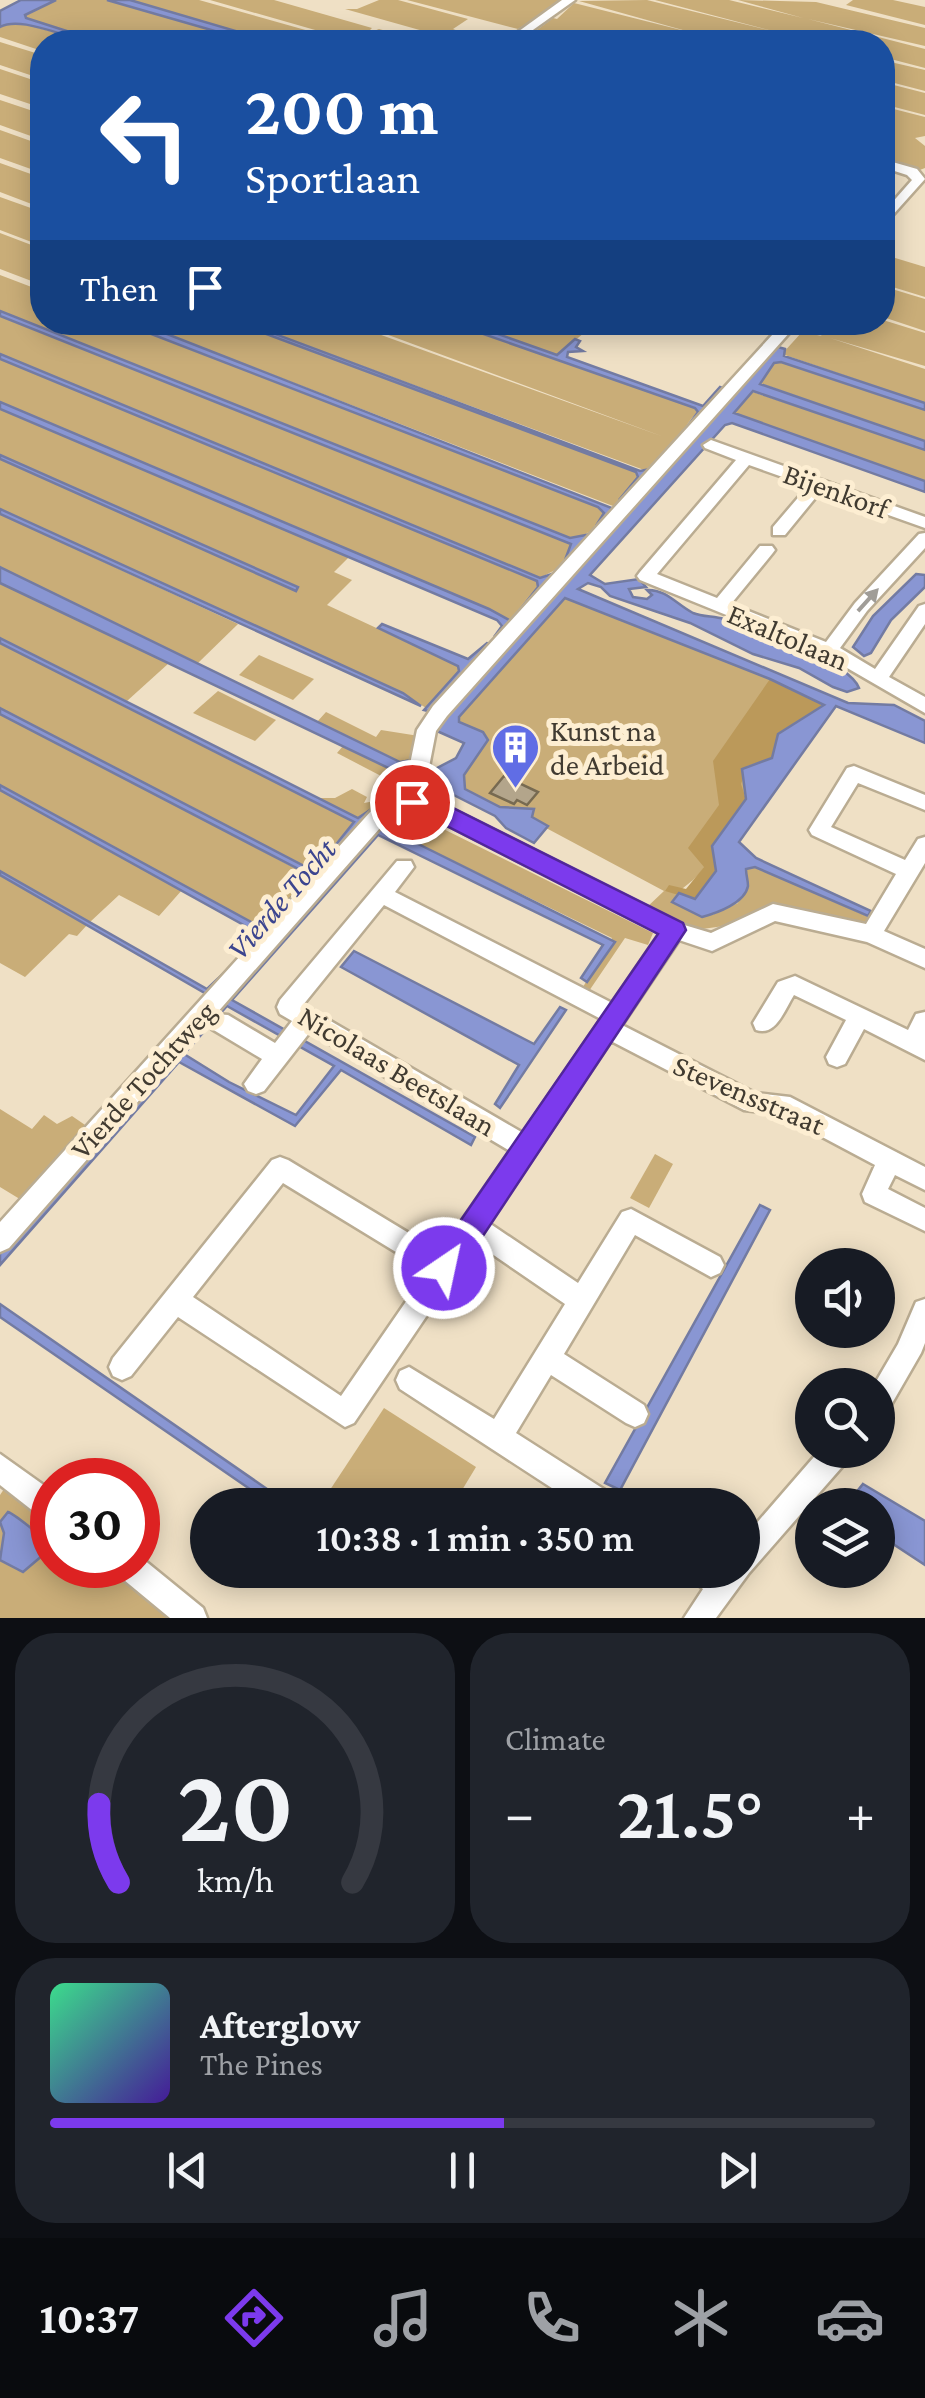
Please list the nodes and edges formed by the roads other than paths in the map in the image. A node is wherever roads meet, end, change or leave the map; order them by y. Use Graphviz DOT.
graph roads {
  1 [pos="570,0"];
  2 [pos="526,30"];
  3 [pos="895,167"];
  4 [pos="895,209"];
  5 [pos="781,335"];
  6 [pos="711,445"];
  7 [pos="746,458"];
  8 [pos="818,484"];
  9 [pos="925,523"];
  10 [pos="779,531"];
  11 [pos="925,538"];
  12 [pos="766,550"];
  13 [pos="918,558"];
  14 [pos="646,576"];
  15 [pos="719,607"];
  16 [pos="925,610"];
  17 [pos="829,650"];
  18 [pos="878,679"];
  19 [pos="925,706"];
  20 [pos="412,802"];
  21 [pos="925,803"];
  22 [pos="925,845"];
  23 [pos="404,868"];
  24 [pos="904,869"];
  25 [pos="381,894"];
  26 [pos="674,930"];
  27 [pos="871,934"];
  28 [pos="925,958"];
  29 [pos="860,1016"];
  30 [pos="925,1021"];
  31 [pos="220,1022"];
  32 [pos="613,1022"];
  33 [pos="764,1023"];
  34 [pos="292,1038"];
  35 [pos="919,1046"];
  36 [pos="837,1057"];
  37 [pos="256,1084"];
  38 [pos="527,1148"];
  39 [pos="890,1161"];
  40 [pos="925,1179"];
  41 [pos="925,1220"];
  42 [pos="473,1227"];
  43 [pos="0,1240"];
  44 [pos="711,1265"];
  45 [pos="444,1268"];
  46 [pos="174,1300"];
  47 [pos="582,1300"];
  48 [pos="925,1311"];
  49 [pos="917,1357"];
  50 [pos="547,1358"];
  51 [pos="122,1367"];
  52 [pos="409,1380"];
  53 [pos="895,1383"];
  54 [pos="635,1414"];
  55 [pos="498,1438"];
  56 [pos="0,1468"];
  57 [pos="823,1468"];
  58 [pos="576,1488"];
  59 [pos="30,1491"];
  60 [pos="760,1541"];
  61 [pos="156,1588"];
  62 [pos="192,1618"];
  1 -- 2 [label="street"];
  3 -- 4 [label="street"];
  5 -- 43 [label="street, Vierde Tochtweg"];
  6 -- 7 [label="street, Bijenkorf"];
  7 -- 8 [label="street, Bijenkorf"];
  7 -- 14 [label="street, Bijenkorf"];
  8 -- 9 [label="street, Bijenkorf"];
  8 -- 10 [label="street"];
  11 -- 13 [label="street"];
  12 -- 15 [label="street"];
  17 -- 13 [label="street, one-way"];
  14 -- 15 [label="street, Exaltolaan"];
  15 -- 17 [label="street, Exaltolaan"];
  16 -- 18 [label="street"];
  17 -- 18 [label="street, Exaltolaan"];
  18 -- 19 [label="street, Exaltolaan"];
  20 -- 26 [label="street"];
  21 -- 24 [label="street"];
  22 -- 27 [label="street"];
  23 -- 25 [label="street, Nicolaas Beetslaan"];
  25 -- 32 [label="street"];
  25 -- 34 [label="street, Nicolaas Beetslaan"];
  26 -- 27 [label="street"];
  26 -- 32 [label="street"];
  27 -- 28 [label="street"];
  29 -- 33 [label="street"];
  29 -- 35 [label="street"];
  29 -- 36 [label="street"];
  30 -- 35 [label="street"];
  31 -- 34 [label="street"];
  32 -- 38 [label="street"];
  32 -- 39 [label="street, Stevensstraat"];
  34 -- 37 [label="street"];
  34 -- 38 [label="street, Nicolaas Beetslaan"];
  38 -- 42 [label="street"];
  39 -- 40 [label="street, Stevensstraat"];
  39 -- 41 [label="street"];
  42 -- 45 [label="street"];
  42 -- 47 [label="street"];
  44 -- 47 [label="street"];
  45 -- 46 [label="street"];
  45 -- 46 [label="street"];
  46 -- 51 [label="street"];
  47 -- 50 [label="street"];
  48 -- 49 [label="street"];
  49 -- 53 [label="street"];
  50 -- 54 [label="street"];
  50 -- 55 [label="street"];
  52 -- 55 [label="street"];
  55 -- 58 [label="street"];
  56 -- 59 [label="street"];
  57 -- 60 [label="street"];
  61 -- 62 [label="street"];
}
